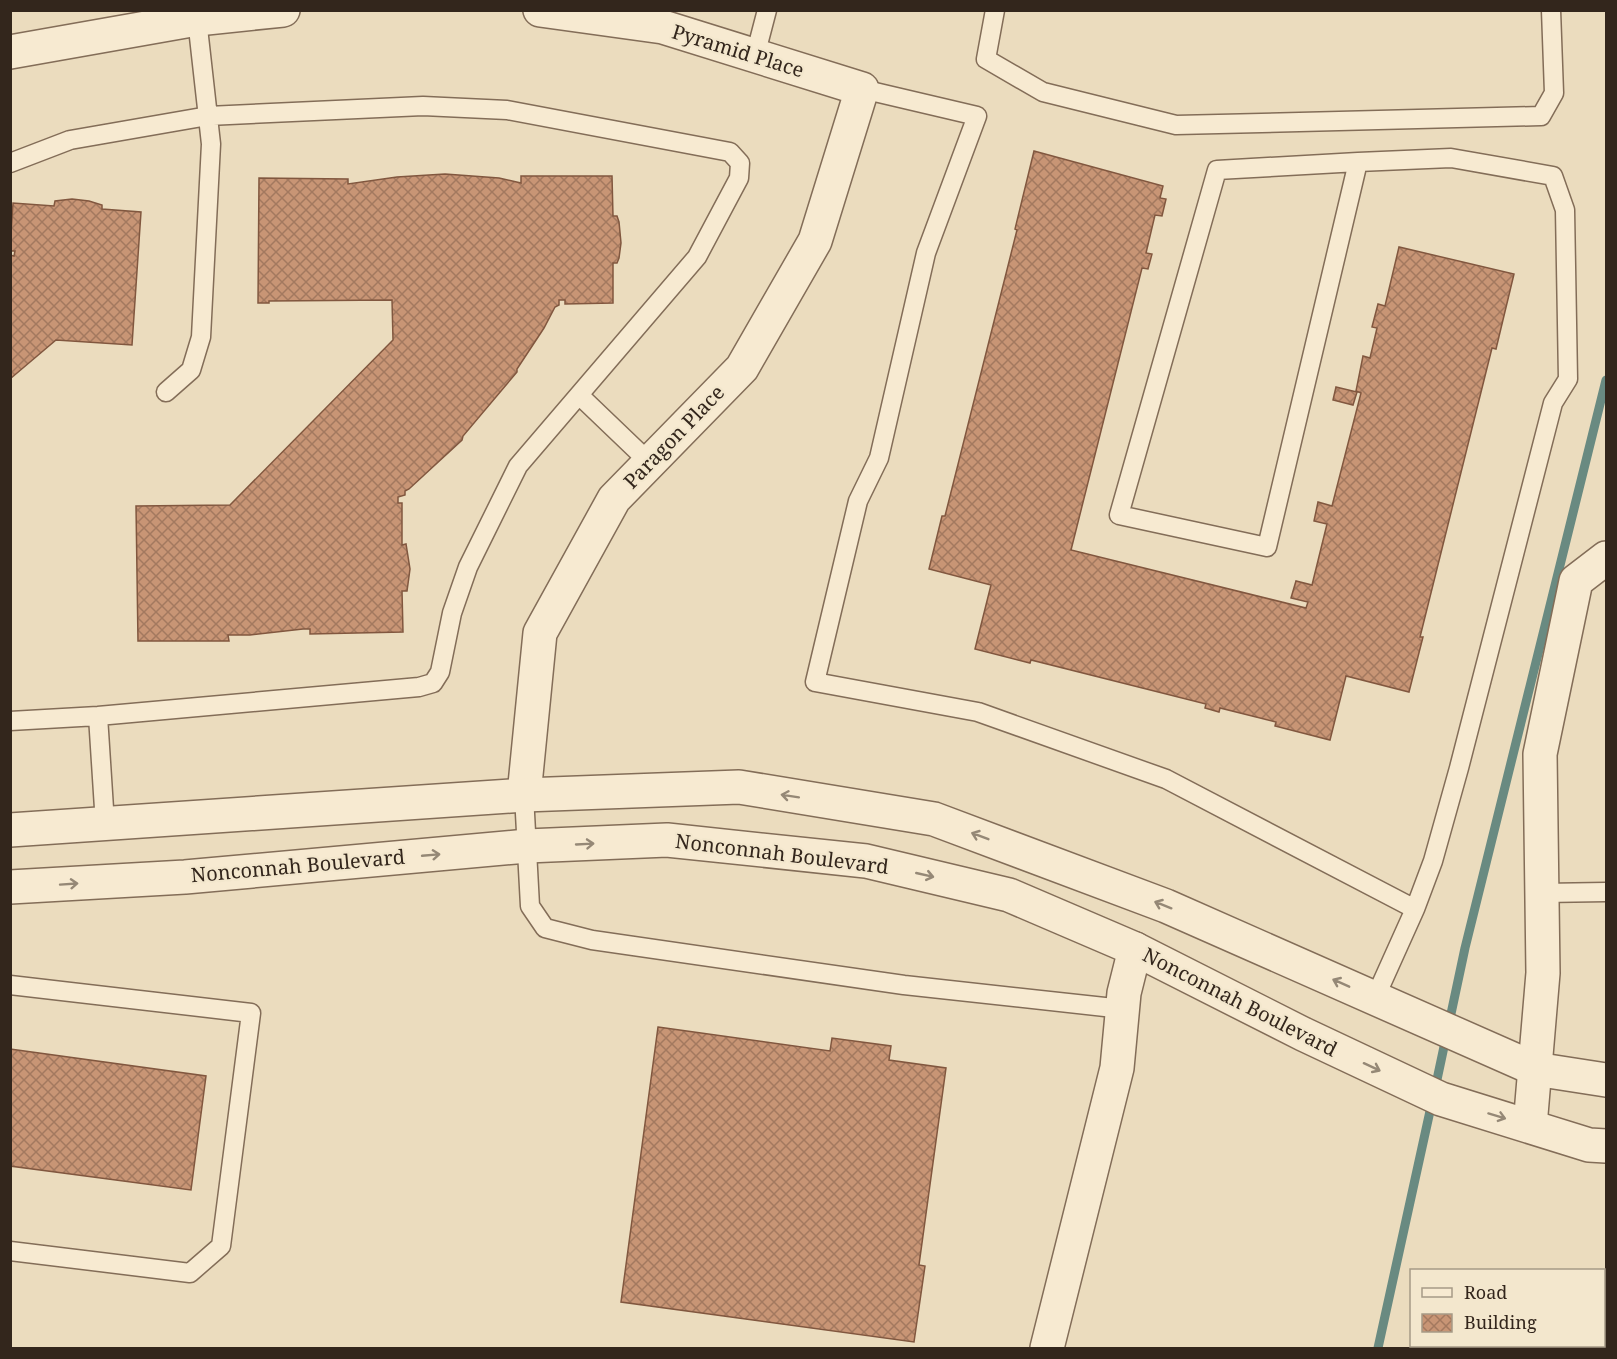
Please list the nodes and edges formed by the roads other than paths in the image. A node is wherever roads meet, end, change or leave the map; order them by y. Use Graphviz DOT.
graph roads {
  1 [pos="283,10"];
  2 [pos="540,10"];
  3 [pos="767,10"];
  4 [pos="995,10"];
  5 [pos="1551,10"];
  6 [pos="197,19"];
  7 [pos="10,52"];
  8 [pos="755,56"];
  9 [pos="862,90"];
  10 [pos="208,116"];
  11 [pos="1358,162"];
  12 [pos="10,163"];
  13 [pos="166,392"];
  14 [pos="579,394"];
  15 [pos="650,462"];
  16 [pos="1606,558"];
  17 [pos="98,716"];
  18 [pos="10,722"];
  19 [pos="524,795"];
  20 [pos="105,824"];
  21 [pos="10,830"];
  22 [pos="527,846"];
  23 [pos="10,887"];
  24 [pos="1606,892"];
  25 [pos="1542,893"];
  26 [pos="1415,909"];
  27 [pos="1135,949"];
  28 [pos="10,985"];
  29 [pos="1375,998"];
  30 [pos="1123,1009"];
  31 [pos="1535,1068"];
  32 [pos="1606,1080"];
  33 [pos="1530,1126"];
  34 [pos="1606,1146"];
  35 [pos="10,1251"];
  36 [pos="1047,1348"];
  1 -- 6 [label="street"];
  2 -- 8 [label="street, Pyramid Place"];
  3 -- 8 [label="lane"];
  4 -- 5 [label="lane"];
  6 -- 7 [label="street"];
  6 -- 10 [label="lane"];
  8 -- 9 [label="street, Pyramid Place"];
  9 -- 15 [label="street, Paragon Place"];
  9 -- 26 [label="lane"];
  10 -- 12 [label="lane"];
  10 -- 13 [label="lane"];
  10 -- 14 [label="lane"];
  11 -- 11 [label="lane"];
  11 -- 26 [label="lane"];
  14 -- 15 [label="lane"];
  14 -- 17 [label="lane"];
  15 -- 19 [label="street, Paragon Place"];
  16 -- 25 [label="street"];
  17 -- 18 [label="lane"];
  17 -- 20 [label="lane"];
  19 -- 20 [label="street"];
  19 -- 22 [label="lane"];
  29 -- 19 [label="street, one-way"];
  20 -- 21 [label="street"];
  23 -- 22 [label="street, Nonconnah Boulevard, one-way"];
  22 -- 27 [label="street, Nonconnah Boulevard, one-way"];
  22 -- 30 [label="lane"];
  24 -- 25 [label="lane"];
  25 -- 31 [label="street"];
  26 -- 29 [label="lane"];
  27 -- 30 [label="street"];
  27 -- 33 [label="street, Nonconnah Boulevard, one-way"];
  28 -- 35 [label="lane"];
  29 -- 31 [label="street"];
  30 -- 36 [label="street"];
  31 -- 32 [label="street"];
  31 -- 33 [label="street"];
  33 -- 34 [label="street, Nonconnah Boulevard"];
}
